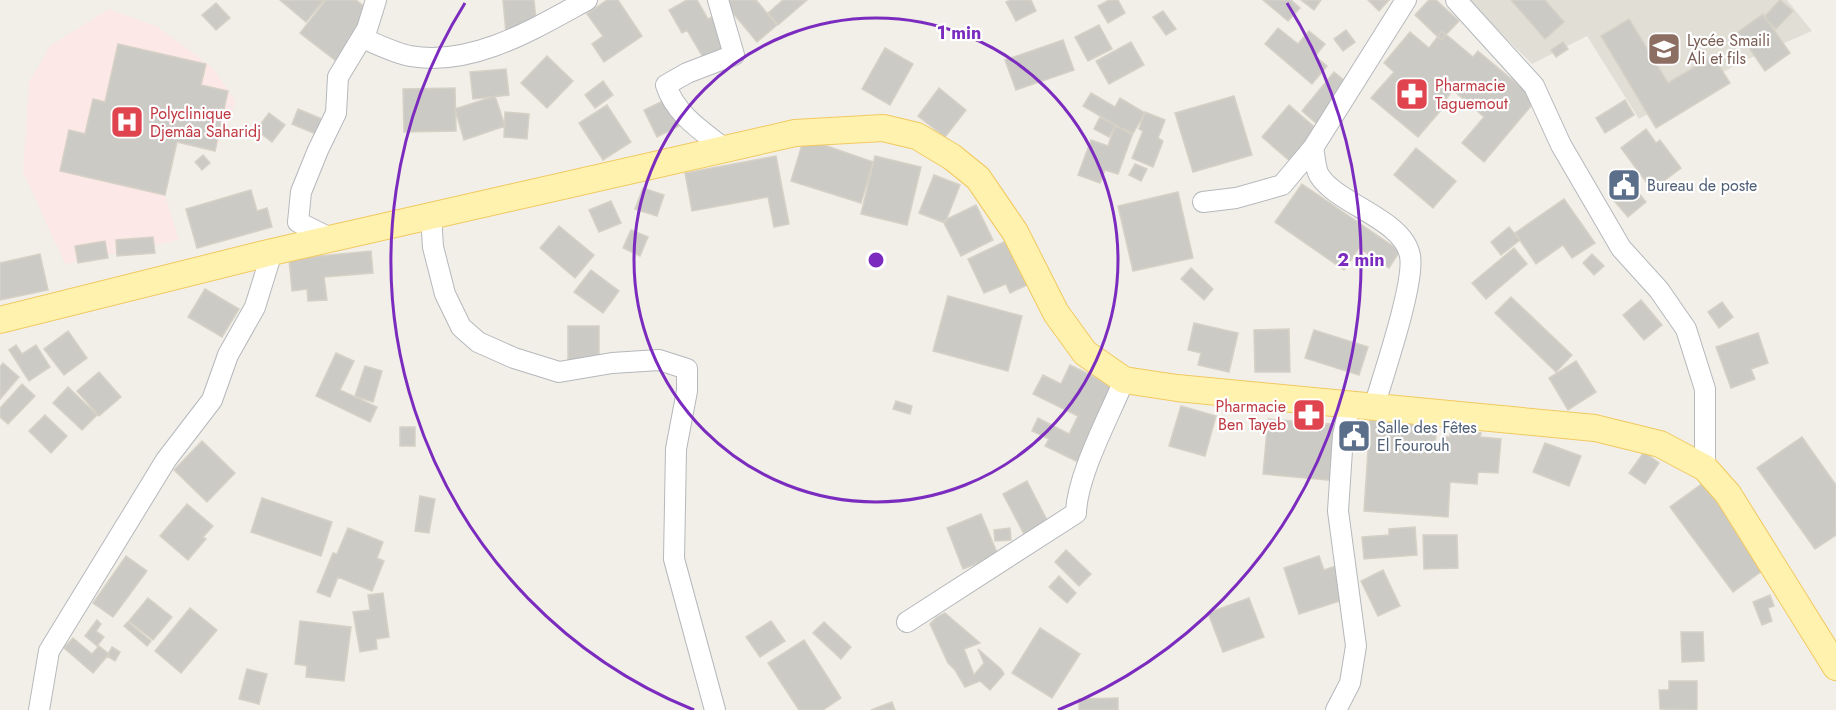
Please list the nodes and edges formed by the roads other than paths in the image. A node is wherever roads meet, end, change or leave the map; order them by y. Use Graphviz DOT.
graph roads {
  1 [pos="376,0"];
  2 [pos="587,0"];
  3 [pos="718,0"];
  4 [pos="1406,0"];
  5 [pos="1456,0"];
  6 [pos="362,38"];
  7 [pos="1313,148"];
  8 [pos="724,149"];
  9 [pos="1203,202"];
  10 [pos="431,216"];
  11 [pos="332,238"];
  12 [pos="272,252"];
  13 [pos="0,320"];
  14 [pos="1124,380"];
  15 [pos="1362,406"];
  16 [pos="1705,468"];
  17 [pos="907,622"];
  18 [pos="1836,667"];
  19 [pos="39,710"];
  20 [pos="716,710"];
  21 [pos="1336,710"];
  1 -- 6 [label="street"];
  2 -- 6 [label="street"];
  3 -- 8 [label="street"];
  4 -- 7 [label="street"];
  5 -- 16 [label="street"];
  6 -- 11 [label="street"];
  7 -- 9 [label="street"];
  7 -- 15 [label="street"];
  8 -- 10 [label="main road"];
  8 -- 14 [label="main road"];
  10 -- 11 [label="main road"];
  10 -- 20 [label="street"];
  11 -- 12 [label="main road"];
  12 -- 13 [label="main road"];
  12 -- 19 [label="street"];
  14 -- 15 [label="main road"];
  14 -- 17 [label="street"];
  15 -- 16 [label="main road"];
  15 -- 21 [label="street"];
  16 -- 18 [label="main road"];
}
